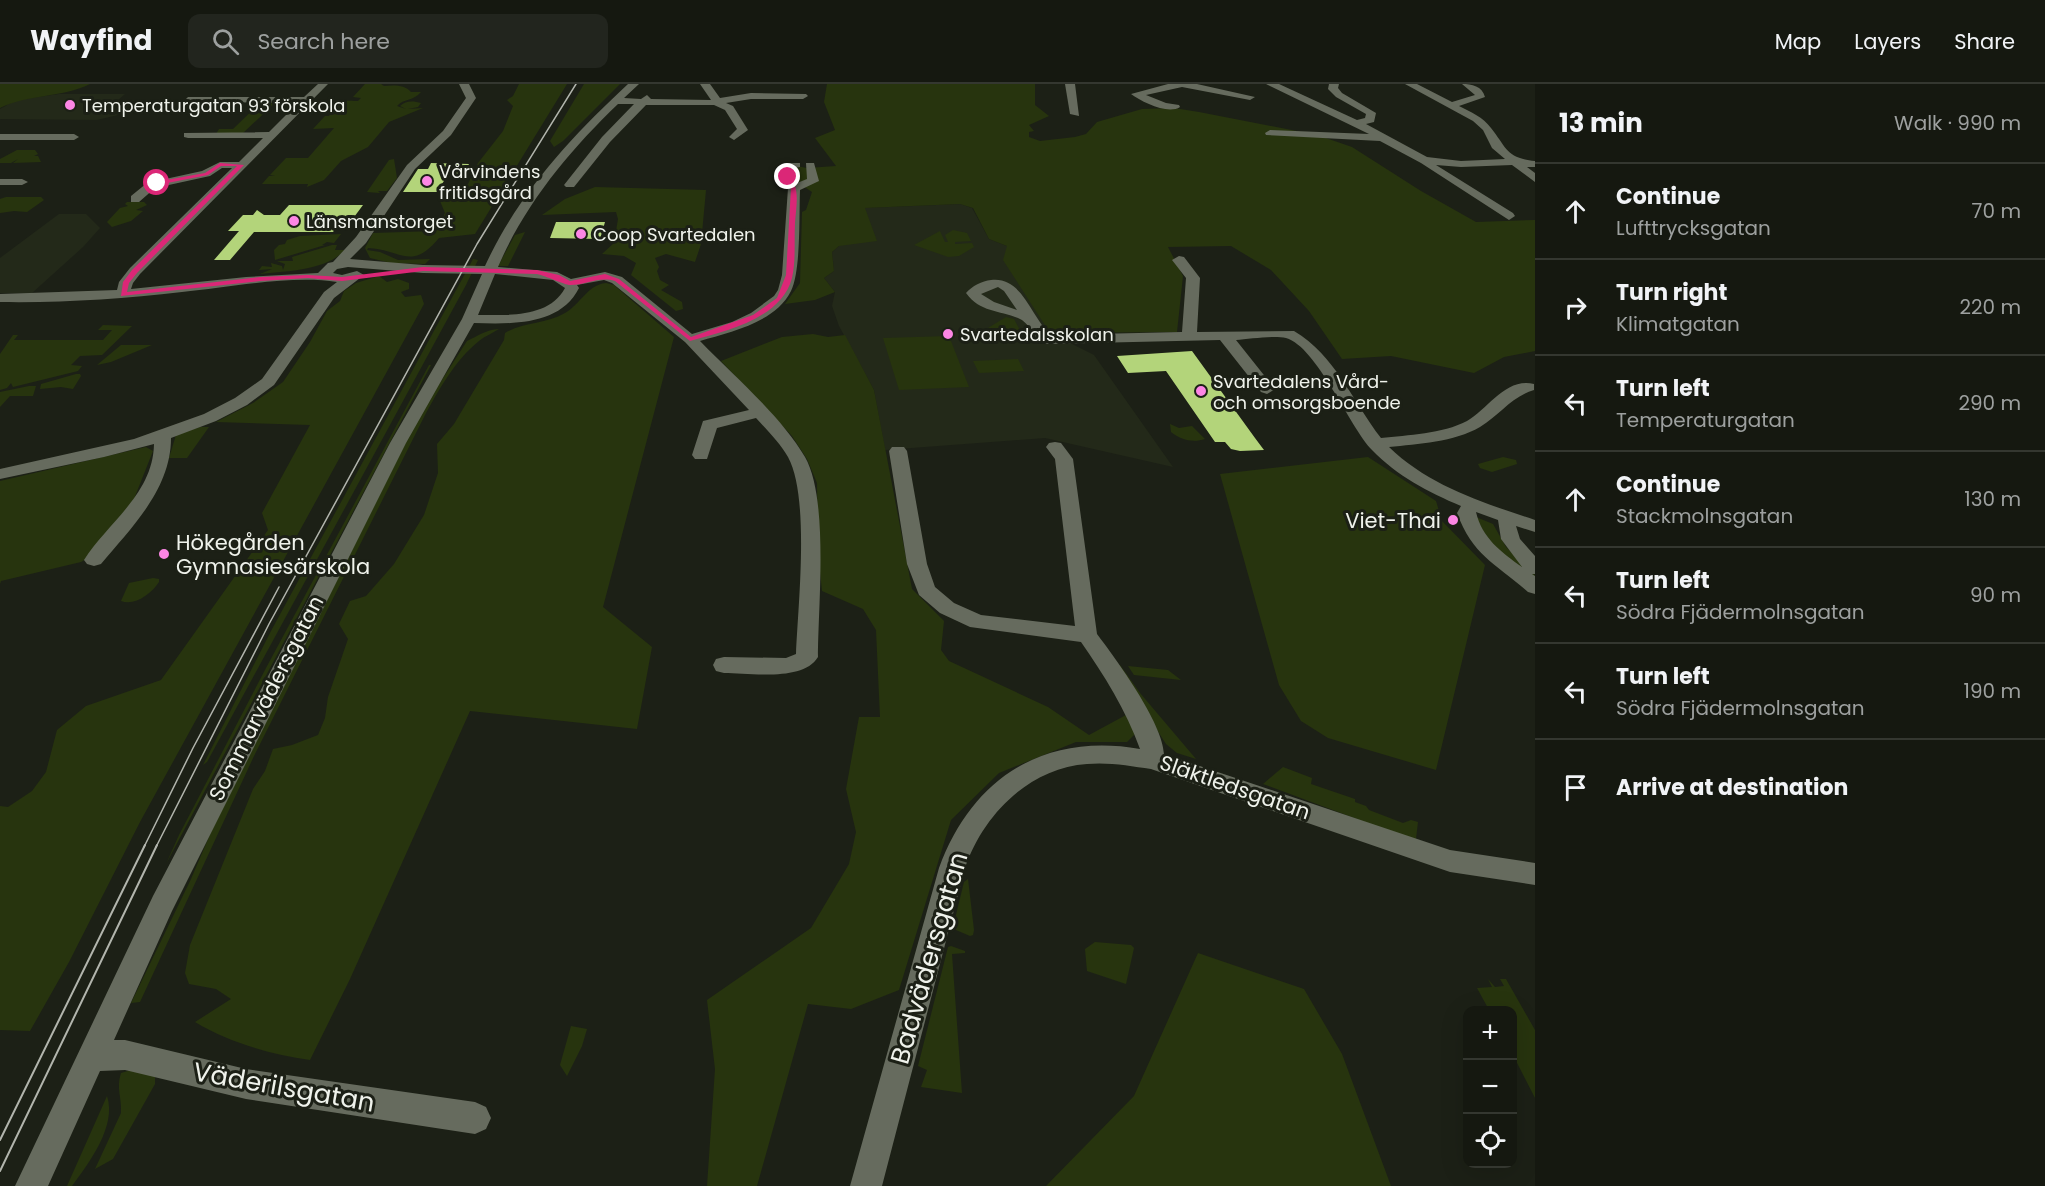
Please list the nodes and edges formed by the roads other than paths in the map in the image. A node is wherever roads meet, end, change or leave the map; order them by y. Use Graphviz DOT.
graph roads {
  1 [pos="323,84"];
  2 [pos="464,84"];
  3 [pos="634,84"];
  4 [pos="705,84"];
  5 [pos="1070,84"];
  6 [pos="1182,84"];
  7 [pos="1271,84"];
  8 [pos="1334,84"];
  9 [pos="1410,84"];
  10 [pos="1467,84"];
  11 [pos="803,96"];
  12 [pos="1251,97"];
  13 [pos="191,99"];
  14 [pos="645,99"];
  15 [pos="307,100"];
  16 [pos="616,101"];
  17 [pos="718,103"];
  18 [pos="1451,105"];
  19 [pos="1175,108"];
  20 [pos="1075,114"];
  21 [pos="1357,123"];
  22 [pos="1,132"];
  23 [pos="1270,133"];
  24 [pos="188,135"];
  25 [pos="271,135"];
  26 [pos="74,137"];
  27 [pos="734,137"];
  28 [pos="1384,138"];
  29 [pos="1424,160"];
  30 [pos="1514,162"];
  31 [pos="1535,164"];
  32 [pos="242,165"];
  33 [pos="796,165"];
  34 [pos="810,165"];
  35 [pos="1535,179"];
  36 [pos="0,182"];
  37 [pos="22,182"];
  38 [pos="570,185"];
  39 [pos="794,188"];
  40 [pos="135,199"];
  41 [pos="1509,216"];
  42 [pos="361,240"];
  43 [pos="1179,260"];
  44 [pos="357,270"];
  45 [pos="331,276"];
  46 [pos="569,283"];
  47 [pos="123,294"];
  48 [pos="0,298"];
  49 [pos="1025,316"];
  50 [pos="469,319"];
  51 [pos="1224,335"];
  52 [pos="1189,337"];
  53 [pos="690,339"];
  54 [pos="1528,387"];
  55 [pos="1267,389"];
  56 [pos="759,412"];
  57 [pos="163,435"];
  58 [pos="1376,444"];
  59 [pos="1055,447"];
  60 [pos="898,451"];
  61 [pos="701,455"];
  62 [pos="0,474"];
  63 [pos="1470,504"];
  64 [pos="1508,518"];
  65 [pos="1535,526"];
  66 [pos="94,560"];
  67 [pos="1535,568"];
  68 [pos="1535,587"];
  69 [pos="1087,635"];
  70 [pos="724,665"];
  71 [pos="1152,760"];
  72 [pos="1535,874"];
  73 [pos="94,1056"];
  74 [pos="475,1118"];
  75 [pos="32,1186"];
  76 [pos="866,1186"];
  1 -- 15 [label="street"];
  2 -- 42 [label="street"];
  3 -- 16 [label="street, Sommarvädersgatan"];
  4 -- 17 [label="street"];
  5 -- 20 [label="street"];
  6 -- 12 [label="street"];
  6 -- 19 [label="street"];
  7 -- 21 [label="street"];
  8 -- 21 [label="street"];
  9 -- 18 [label="street"];
  10 -- 18 [label="street"];
  11 -- 17 [label="street"];
  13 -- 15 [label="street"];
  14 -- 16 [label="street"];
  14 -- 17 [label="street"];
  14 -- 38 [label="street"];
  15 -- 25 [label="street"];
  16 -- 50 [label="street, Sommarvädersgatan"];
  17 -- 27 [label="street"];
  18 -- 30 [label="street"];
  21 -- 28 [label="street"];
  22 -- 26 [label="street"];
  23 -- 28 [label="street"];
  24 -- 25 [label="street"];
  25 -- 32 [label="street"];
  28 -- 29 [label="street"];
  29 -- 30 [label="street"];
  29 -- 41 [label="street"];
  30 -- 31 [label="street"];
  30 -- 35 [label="street"];
  32 -- 40 [label="street"];
  32 -- 47 [label="street"];
  33 -- 39 [label="street"];
  34 -- 39 [label="street"];
  36 -- 37 [label="street"];
  39 -- 53 [label="street"];
  42 -- 44 [label="street"];
  42 -- 45 [label="street"];
  43 -- 52 [label="street"];
  44 -- 45 [label="street"];
  44 -- 45 [label="street"];
  44 -- 46 [label="street"];
  45 -- 47 [label="street"];
  45 -- 57 [label="street"];
  46 -- 50 [label="street"];
  46 -- 53 [label="street"];
  47 -- 48 [label="street"];
  49 -- 52 [label="street"];
  50 -- 73 [label="street, Sommarvädersgatan"];
  51 -- 52 [label="street"];
  51 -- 55 [label="street"];
  51 -- 58 [label="street"];
  53 -- 56 [label="street"];
  54 -- 58 [label="street"];
  56 -- 61 [label="street"];
  56 -- 70 [label="street"];
  57 -- 62 [label="street"];
  57 -- 66 [label="street"];
  58 -- 63 [label="street"];
  59 -- 69 [label="street, Släktledsgatan"];
  60 -- 69 [label="street"];
  63 -- 64 [label="street"];
  63 -- 68 [label="street"];
  64 -- 65 [label="street"];
  64 -- 67 [label="street"];
  69 -- 71 [label="street, Släktledsgatan"];
  71 -- 72 [label="street, Släktledsgatan"];
  71 -- 76 [label="street, Badvädersgatan"];
  73 -- 74 [label="street, Väderilsgatan"];
  73 -- 75 [label="street, Sommarvädersgatan"];
}
